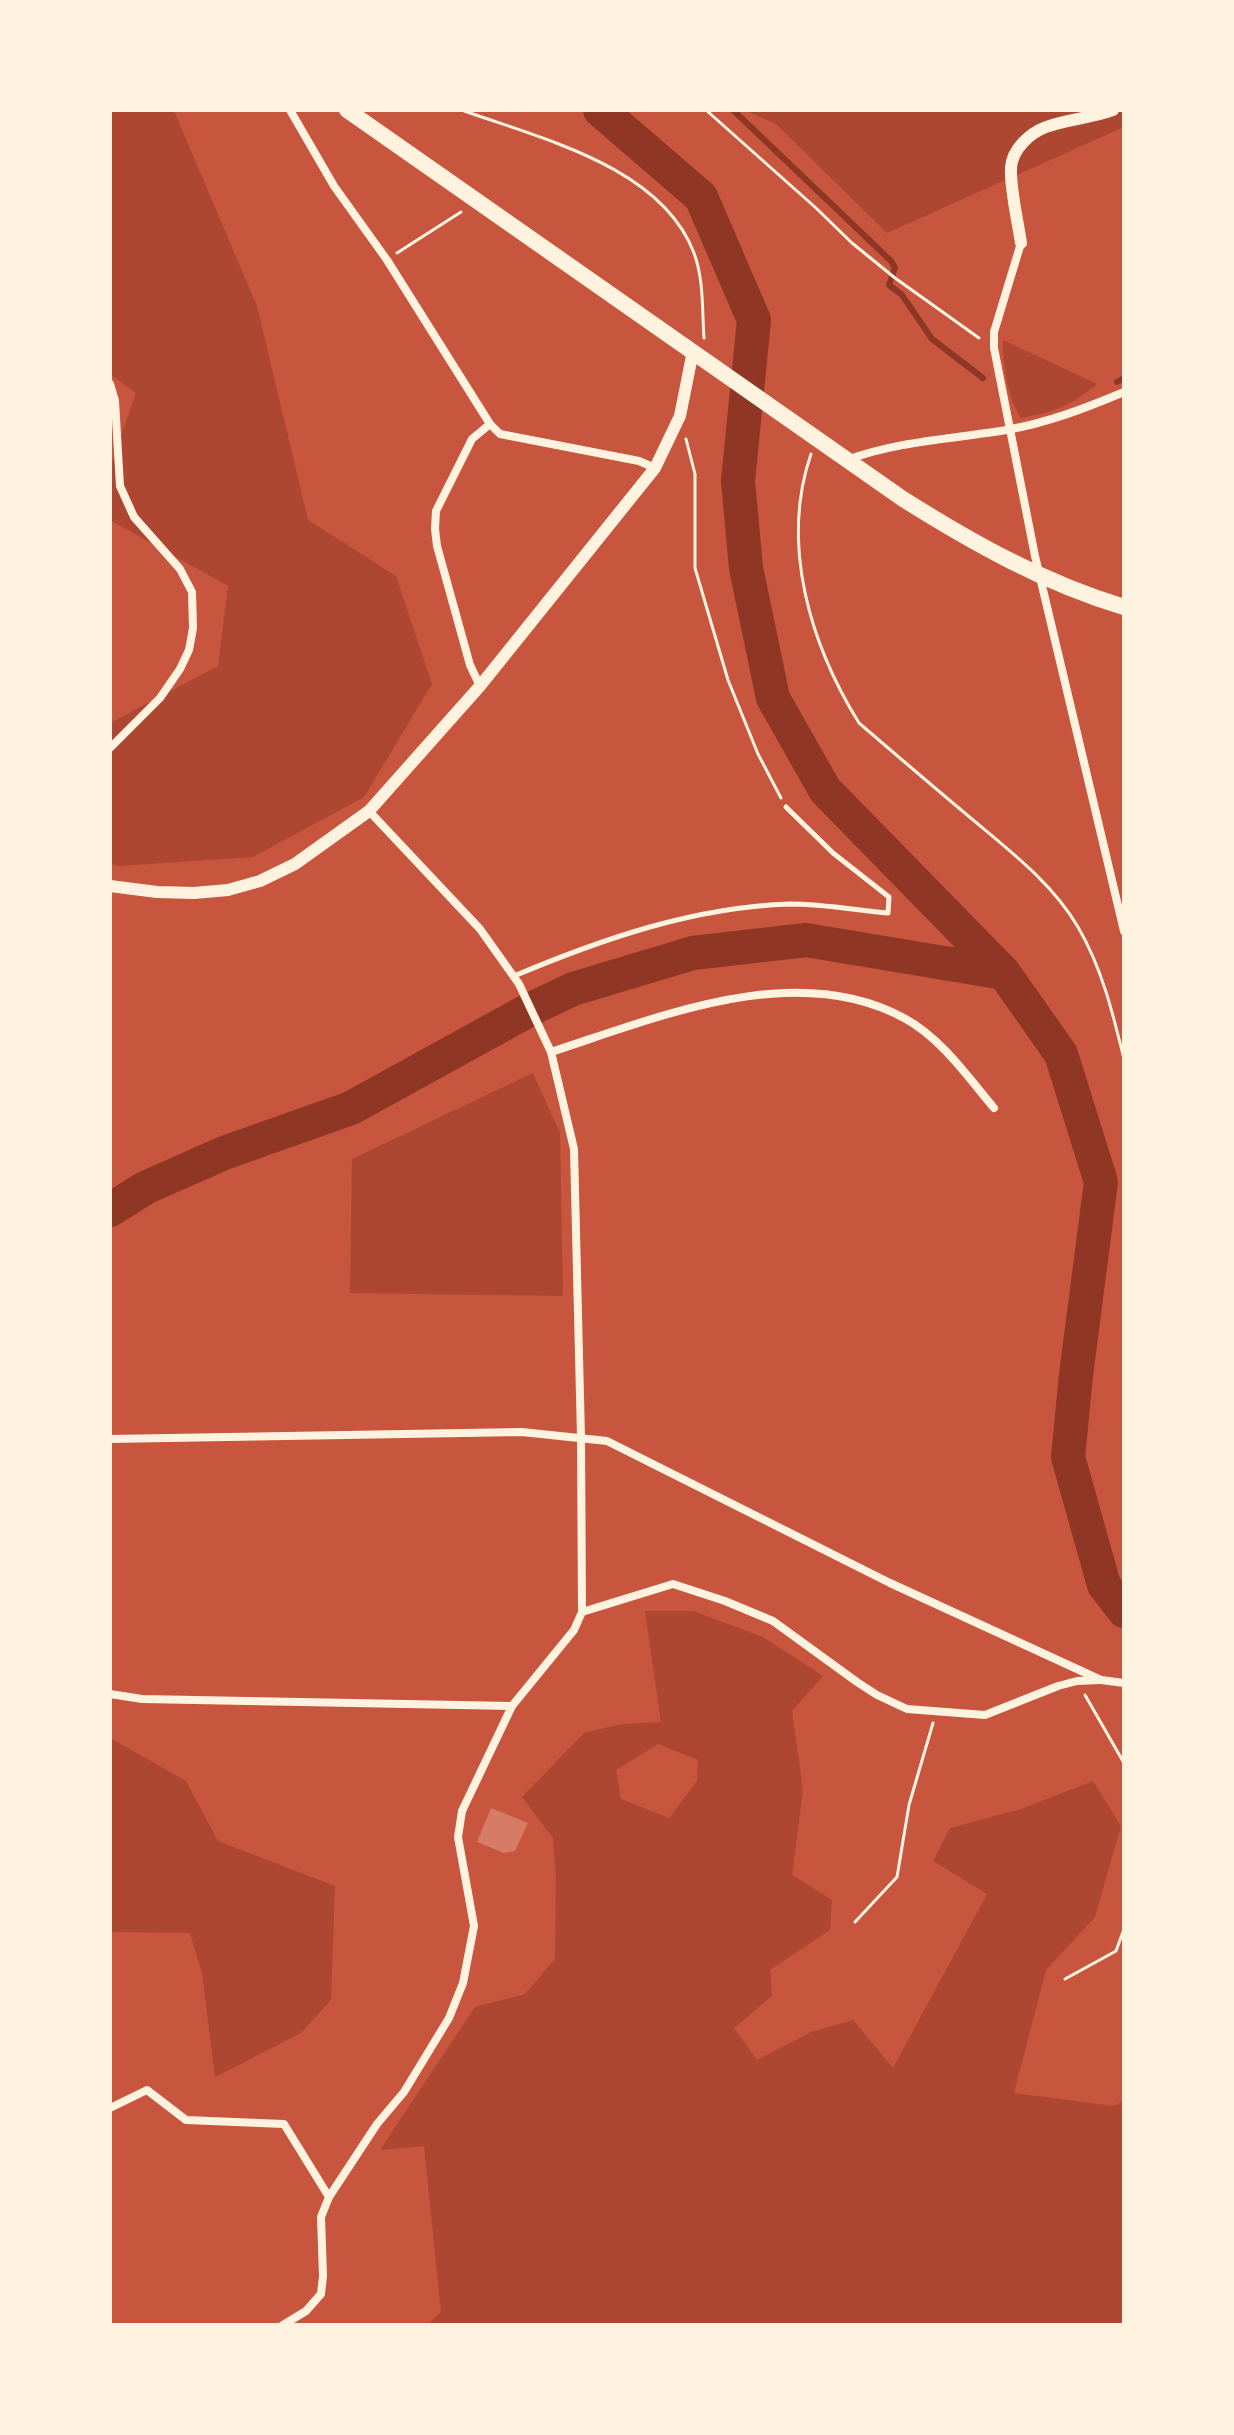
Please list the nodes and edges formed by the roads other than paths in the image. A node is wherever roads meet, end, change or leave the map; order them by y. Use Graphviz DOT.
graph roads {
  1 [pos="290,110"];
  2 [pos="347,110"];
  3 [pos="1113,110"];
  4 [pos="1021,243"];
  5 [pos="699,346"];
  6 [pos="110,384"];
  7 [pos="1124,392"];
  8 [pos="490,424"];
  9 [pos="1010,430"];
  10 [pos="847,460"];
  11 [pos="655,468"];
  12 [pos="1040,576"];
  13 [pos="1124,607"];
  14 [pos="480,686"];
  15 [pos="110,748"];
  16 [pos="786,807"];
  17 [pos="369,811"];
  18 [pos="110,886"];
  19 [pos="1124,931"];
  20 [pos="517,980"];
  21 [pos="551,1052"];
  22 [pos="994,1108"];
  23 [pos="581,1437"];
  24 [pos="110,1439"];
  25 [pos="582,1612"];
  26 [pos="1101,1680"];
  27 [pos="1124,1683"];
  28 [pos="110,1694"];
  29 [pos="512,1706"];
  30 [pos="110,2108"];
  31 [pos="329,2197"];
  32 [pos="283,2325"];
  1 -- 8 [label="street"];
  2 -- 5 [label="highway"];
  3 -- 4 [label="street"];
  4 -- 9 [label="street"];
  5 -- 10 [label="highway"];
  5 -- 11 [label="street"];
  6 -- 15 [label="street"];
  7 -- 9 [label="street"];
  8 -- 11 [label="street"];
  8 -- 14 [label="street"];
  9 -- 10 [label="street"];
  9 -- 12 [label="street"];
  10 -- 12 [label="highway"];
  11 -- 14 [label="street"];
  12 -- 13 [label="highway"];
  12 -- 19 [label="street"];
  14 -- 17 [label="street"];
  16 -- 20 [label="lane"];
  17 -- 18 [label="street"];
  17 -- 20 [label="street"];
  20 -- 21 [label="street"];
  21 -- 22 [label="street"];
  21 -- 23 [label="street"];
  23 -- 24 [label="street"];
  23 -- 25 [label="street"];
  23 -- 26 [label="street"];
  25 -- 26 [label="street"];
  25 -- 29 [label="street"];
  26 -- 27 [label="street"];
  28 -- 29 [label="street"];
  29 -- 31 [label="street"];
  30 -- 31 [label="street"];
  31 -- 32 [label="street"];
}
